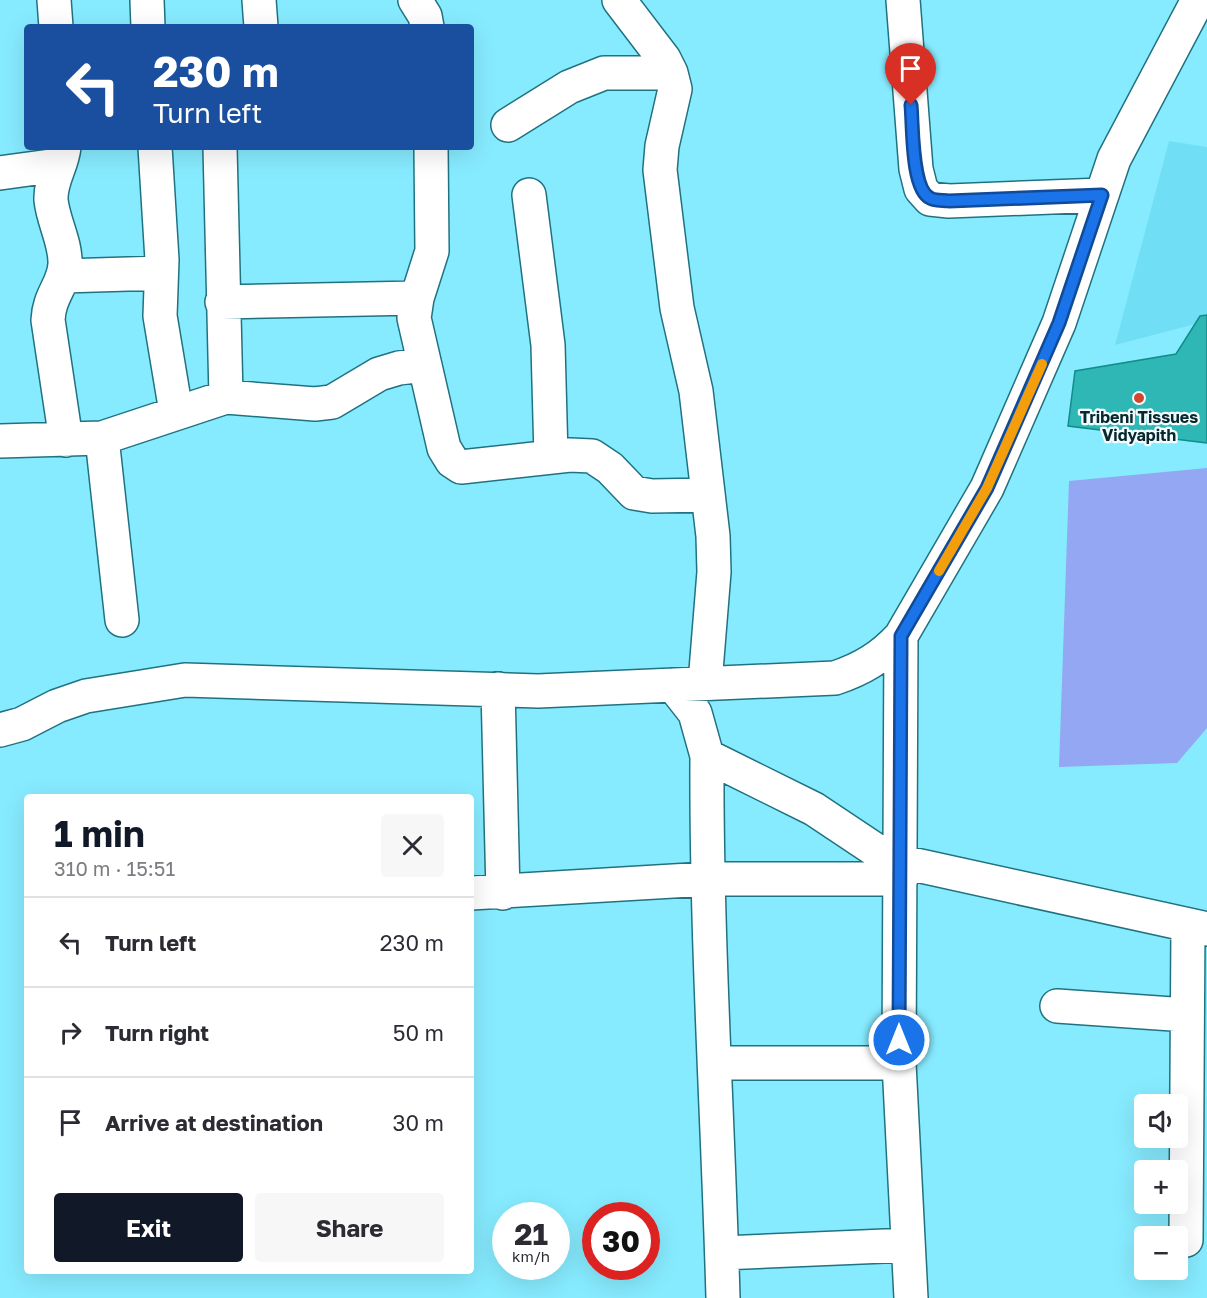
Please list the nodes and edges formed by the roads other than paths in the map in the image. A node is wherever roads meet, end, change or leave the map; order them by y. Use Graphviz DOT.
graph roads {
  1 [pos="54,0"];
  2 [pos="147,0"];
  3 [pos="259,0"];
  4 [pos="415,0"];
  5 [pos="619,0"];
  6 [pos="903,0"];
  7 [pos="1198,0"];
  8 [pos="56,24"];
  9 [pos="148,24"];
  10 [pos="261,24"];
  11 [pos="426,24"];
  12 [pos="671,73"];
  13 [pos="508,125"];
  14 [pos="155,150"];
  15 [pos="220,150"];
  16 [pos="431,150"];
  17 [pos="61,156"];
  18 [pos="0,173"];
  19 [pos="529,195"];
  20 [pos="1102,195"];
  21 [pos="161,273"];
  22 [pos="63,276"];
  23 [pos="417,298"];
  24 [pos="222,302"];
  25 [pos="424,365"];
  26 [pos="226,397"];
  27 [pos="176,412"];
  28 [pos="102,438"];
  29 [pos="0,441"];
  30 [pos="66,441"];
  31 [pos="551,457"];
  32 [pos="708,495"];
  33 [pos="122,620"];
  34 [pos="901,636"];
  35 [pos="705,683"];
  36 [pos="673,685"];
  37 [pos="498,689"];
  38 [pos="0,730"];
  39 [pos="707,756"];
  40 [pos="901,870"];
  41 [pos="706,879"];
  42 [pos="503,892"];
  43 [pos="474,893"];
  44 [pos="1197,927"];
  45 [pos="1057,1006"];
  46 [pos="1187,1015"];
  47 [pos="716,1063"];
  48 [pos="899,1063"];
  49 [pos="1186,1226"];
  50 [pos="908,1245"];
  51 [pos="722,1253"];
  52 [pos="723,1298"];
  53 [pos="911,1298"];
  1 -- 8 [label="street"];
  2 -- 9 [label="street"];
  3 -- 10 [label="street"];
  4 -- 11 [label="street"];
  5 -- 12 [label="street"];
  6 -- 20 [label="street"];
  7 -- 20 [label="street"];
  12 -- 13 [label="street"];
  12 -- 32 [label="street"];
  14 -- 21 [label="street"];
  15 -- 24 [label="street"];
  16 -- 23 [label="street"];
  17 -- 18 [label="street"];
  17 -- 22 [label="street"];
  19 -- 31 [label="street"];
  20 -- 34 [label="street"];
  21 -- 22 [label="street"];
  21 -- 27 [label="street"];
  22 -- 30 [label="street"];
  23 -- 24 [label="street"];
  23 -- 25 [label="street"];
  24 -- 26 [label="street"];
  25 -- 26 [label="street"];
  25 -- 31 [label="street"];
  26 -- 27 [label="street"];
  27 -- 28 [label="street"];
  28 -- 30 [label="street"];
  28 -- 33 [label="street"];
  29 -- 30 [label="street"];
  31 -- 32 [label="street"];
  32 -- 35 [label="street"];
  34 -- 35 [label="street"];
  34 -- 40 [label="street"];
  35 -- 36 [label="street"];
  36 -- 37 [label="street"];
  36 -- 39 [label="street"];
  37 -- 38 [label="street"];
  37 -- 42 [label="street"];
  39 -- 40 [label="street"];
  39 -- 41 [label="street"];
  40 -- 41 [label="street"];
  40 -- 44 [label="street"];
  40 -- 48 [label="street"];
  41 -- 42 [label="street"];
  41 -- 47 [label="street"];
  42 -- 43 [label="street"];
  44 -- 46 [label="street"];
  45 -- 46 [label="street"];
  46 -- 49 [label="street"];
  47 -- 48 [label="street"];
  47 -- 51 [label="street"];
  48 -- 50 [label="street"];
  50 -- 51 [label="street"];
  50 -- 53 [label="street"];
  51 -- 52 [label="street"];
}
